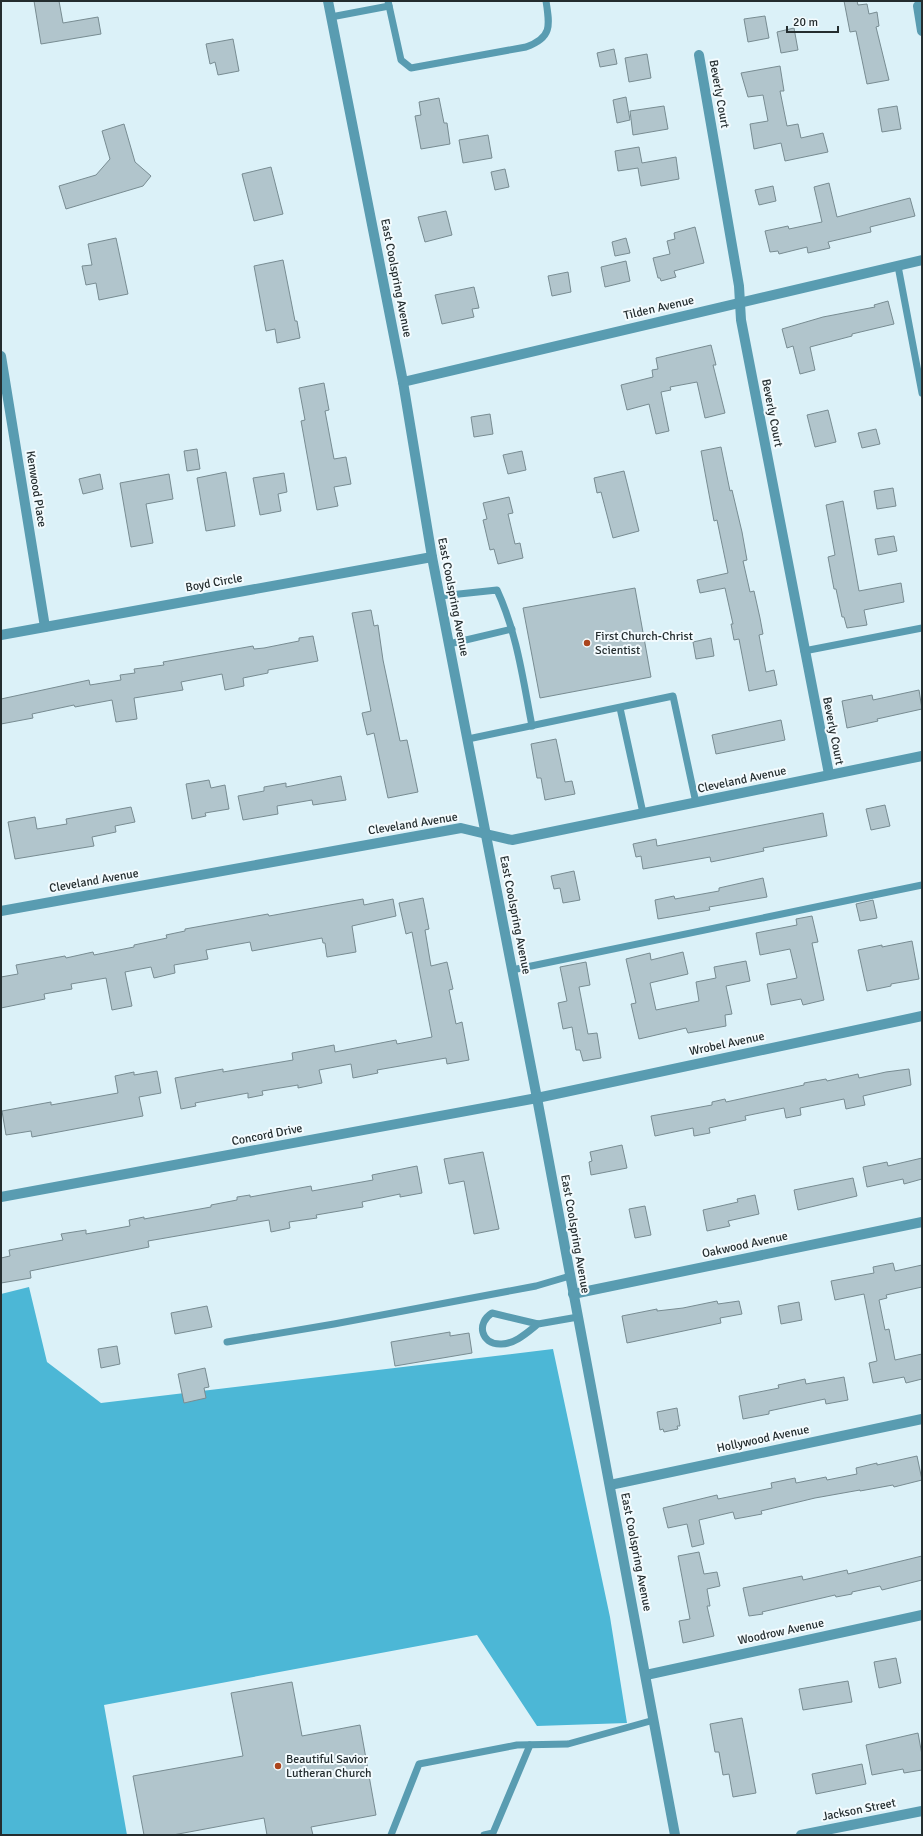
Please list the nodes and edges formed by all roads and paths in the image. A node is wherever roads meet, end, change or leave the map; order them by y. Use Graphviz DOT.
graph roads {
  1 [pos="328,1"];
  2 [pos="546,1"];
  3 [pos="389,4"];
  4 [pos="918,6"];
  5 [pos="331,17"];
  6 [pos="922,31"];
  7 [pos="699,55"];
  8 [pos="922,260"];
  9 [pos="898,266"];
  10 [pos="740,303"];
  11 [pos="1,356"];
  12 [pos="403,382"];
  13 [pos="922,393"];
  14 [pos="432,557"];
  15 [pos="440,596"];
  16 [pos="45,627"];
  17 [pos="922,628"];
  18 [pos="512,629"];
  19 [pos="1,635"];
  20 [pos="449,644"];
  21 [pos="804,650"];
  22 [pos="620,708"];
  23 [pos="532,726"];
  24 [pos="468,739"];
  25 [pos="922,756"];
  26 [pos="829,774"];
  27 [pos="696,803"];
  28 [pos="643,813"];
  29 [pos="486,834"];
  30 [pos="922,885"];
  31 [pos="1,911"];
  32 [pos="512,970"];
  33 [pos="922,1016"];
  34 [pos="537,1098"];
  35 [pos="1,1197"];
  36 [pos="922,1222"];
  37 [pos="570,1276"];
  38 [pos="573,1294"];
  39 [pos="578,1317"];
  40 [pos="538,1324"];
  41 [pos="227,1342"];
  42 [pos="922,1419"];
  43 [pos="610,1485"];
  44 [pos="922,1616"];
  45 [pos="646,1675"];
  46 [pos="654,1720"];
  47 [pos="530,1745"];
  48 [pos="922,1811"];
  49 [pos="391,1835"];
  50 [pos="484,1835"];
  51 [pos="675,1835"];
  52 [pos="801,1835"];
  1 -- 5 [label="street, East Coolspring Avenue"];
  2 -- 3 [label="lane"];
  3 -- 5 [label="lane"];
  4 -- 6 [label="street"];
  5 -- 12 [label="street, East Coolspring Avenue"];
  7 -- 10 [label="street, Beverly Court"];
  8 -- 9 [label="street, Tilden Avenue"];
  9 -- 10 [label="street, Tilden Avenue"];
  9 -- 13 [label="lane"];
  10 -- 12 [label="street, Tilden Avenue"];
  10 -- 21 [label="street, Beverly Court"];
  11 -- 16 [label="street, Kenwood Place"];
  12 -- 14 [label="street, East Coolspring Avenue"];
  14 -- 15 [label="street, East Coolspring Avenue"];
  14 -- 16 [label="street, Boyd Circle"];
  15 -- 18 [label="lane"];
  15 -- 20 [label="street, East Coolspring Avenue"];
  16 -- 19 [label="street, Boyd Circle"];
  17 -- 21 [label="lane"];
  18 -- 20 [label="lane"];
  18 -- 23 [label="lane"];
  20 -- 24 [label="street, East Coolspring Avenue"];
  21 -- 26 [label="street, Beverly Court"];
  22 -- 23 [label="lane"];
  22 -- 27 [label="lane"];
  22 -- 28 [label="lane"];
  23 -- 24 [label="lane"];
  24 -- 29 [label="street, East Coolspring Avenue"];
  25 -- 26 [label="street, Cleveland Avenue"];
  26 -- 27 [label="street, Cleveland Avenue"];
  27 -- 28 [label="street, Cleveland Avenue"];
  28 -- 29 [label="street, Cleveland Avenue"];
  29 -- 31 [label="street, Cleveland Avenue"];
  29 -- 32 [label="street, East Coolspring Avenue"];
  30 -- 32 [label="lane"];
  32 -- 34 [label="street, East Coolspring Avenue"];
  33 -- 34 [label="street, Wrobel Avenue"];
  34 -- 35 [label="street, Concord Drive"];
  34 -- 37 [label="street, East Coolspring Avenue"];
  36 -- 38 [label="street, Oakwood Avenue"];
  37 -- 38 [label="street, East Coolspring Avenue"];
  37 -- 41 [label="lane"];
  38 -- 39 [label="street, East Coolspring Avenue"];
  39 -- 40 [label="lane"];
  39 -- 43 [label="street, East Coolspring Avenue"];
  40 -- 40 [label="lane"];
  42 -- 43 [label="street, Hollywood Avenue"];
  43 -- 45 [label="street, East Coolspring Avenue"];
  44 -- 45 [label="street, Woodrow Avenue"];
  45 -- 46 [label="street, East Coolspring Avenue"];
  46 -- 47 [label="lane"];
  46 -- 51 [label="street, East Coolspring Avenue"];
  47 -- 49 [label="lane"];
  47 -- 50 [label="lane"];
  48 -- 52 [label="street, Jackson Street"];
}
